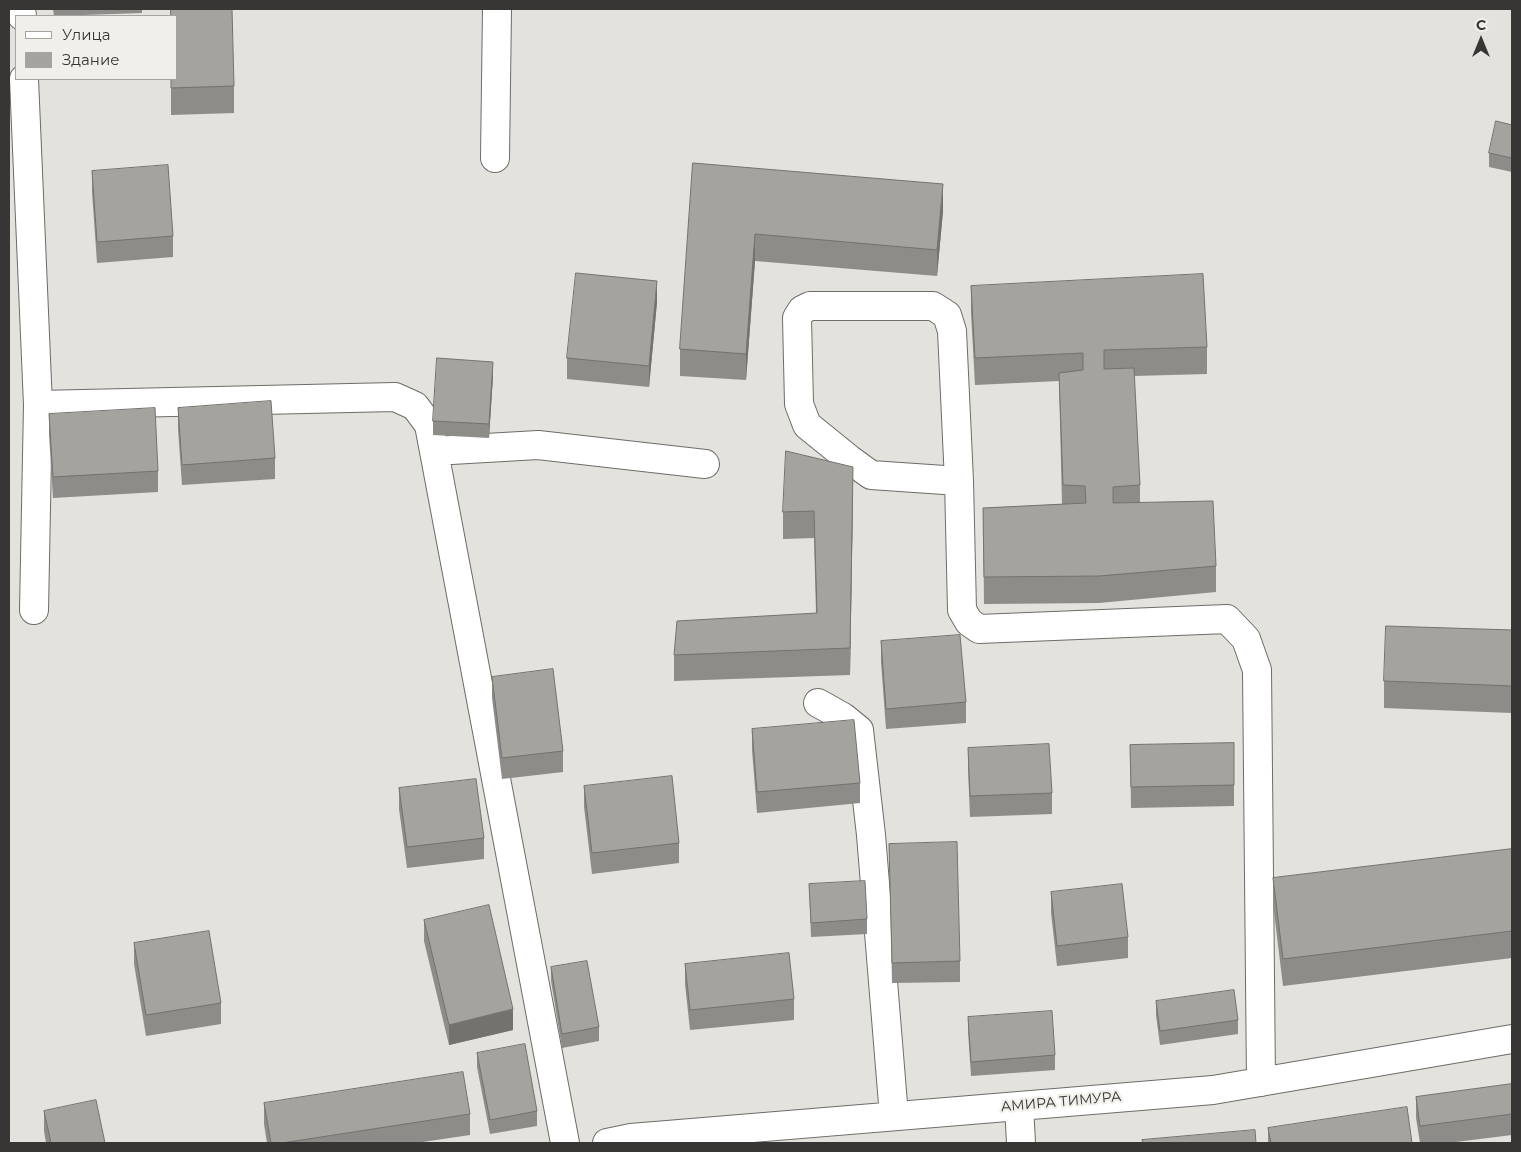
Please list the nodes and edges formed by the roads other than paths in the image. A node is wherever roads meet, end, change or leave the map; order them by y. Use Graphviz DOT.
graph roads {
  1 [pos="497,9"];
  2 [pos="24,80"];
  3 [pos="495,158"];
  4 [pos="38,405"];
  5 [pos="434,451"];
  6 [pos="705,464"];
  7 [pos="959,481"];
  8 [pos="34,610"];
  9 [pos="818,703"];
  10 [pos="1512,1039"];
  11 [pos="1261,1082"];
  12 [pos="1019,1106"];
  13 [pos="894,1116"];
  14 [pos="623,1142"];
  15 [pos="565,1143"];
  16 [pos="1021,1143"];
  1 -- 3 [label="street"];
  2 -- 4 [label="street"];
  4 -- 5 [label="street"];
  4 -- 8 [label="street"];
  5 -- 6 [label="street"];
  5 -- 15 [label="street"];
  7 -- 7 [label="street"];
  7 -- 11 [label="street"];
  9 -- 13 [label="street"];
  10 -- 11 [label="street, АМИРА ТИМУРА"];
  11 -- 12 [label="street, АМИРА ТИМУРА"];
  12 -- 13 [label="street, АМИРА ТИМУРА"];
  12 -- 16 [label="street"];
  13 -- 14 [label="street, АМИРА ТИМУРА"];
}
